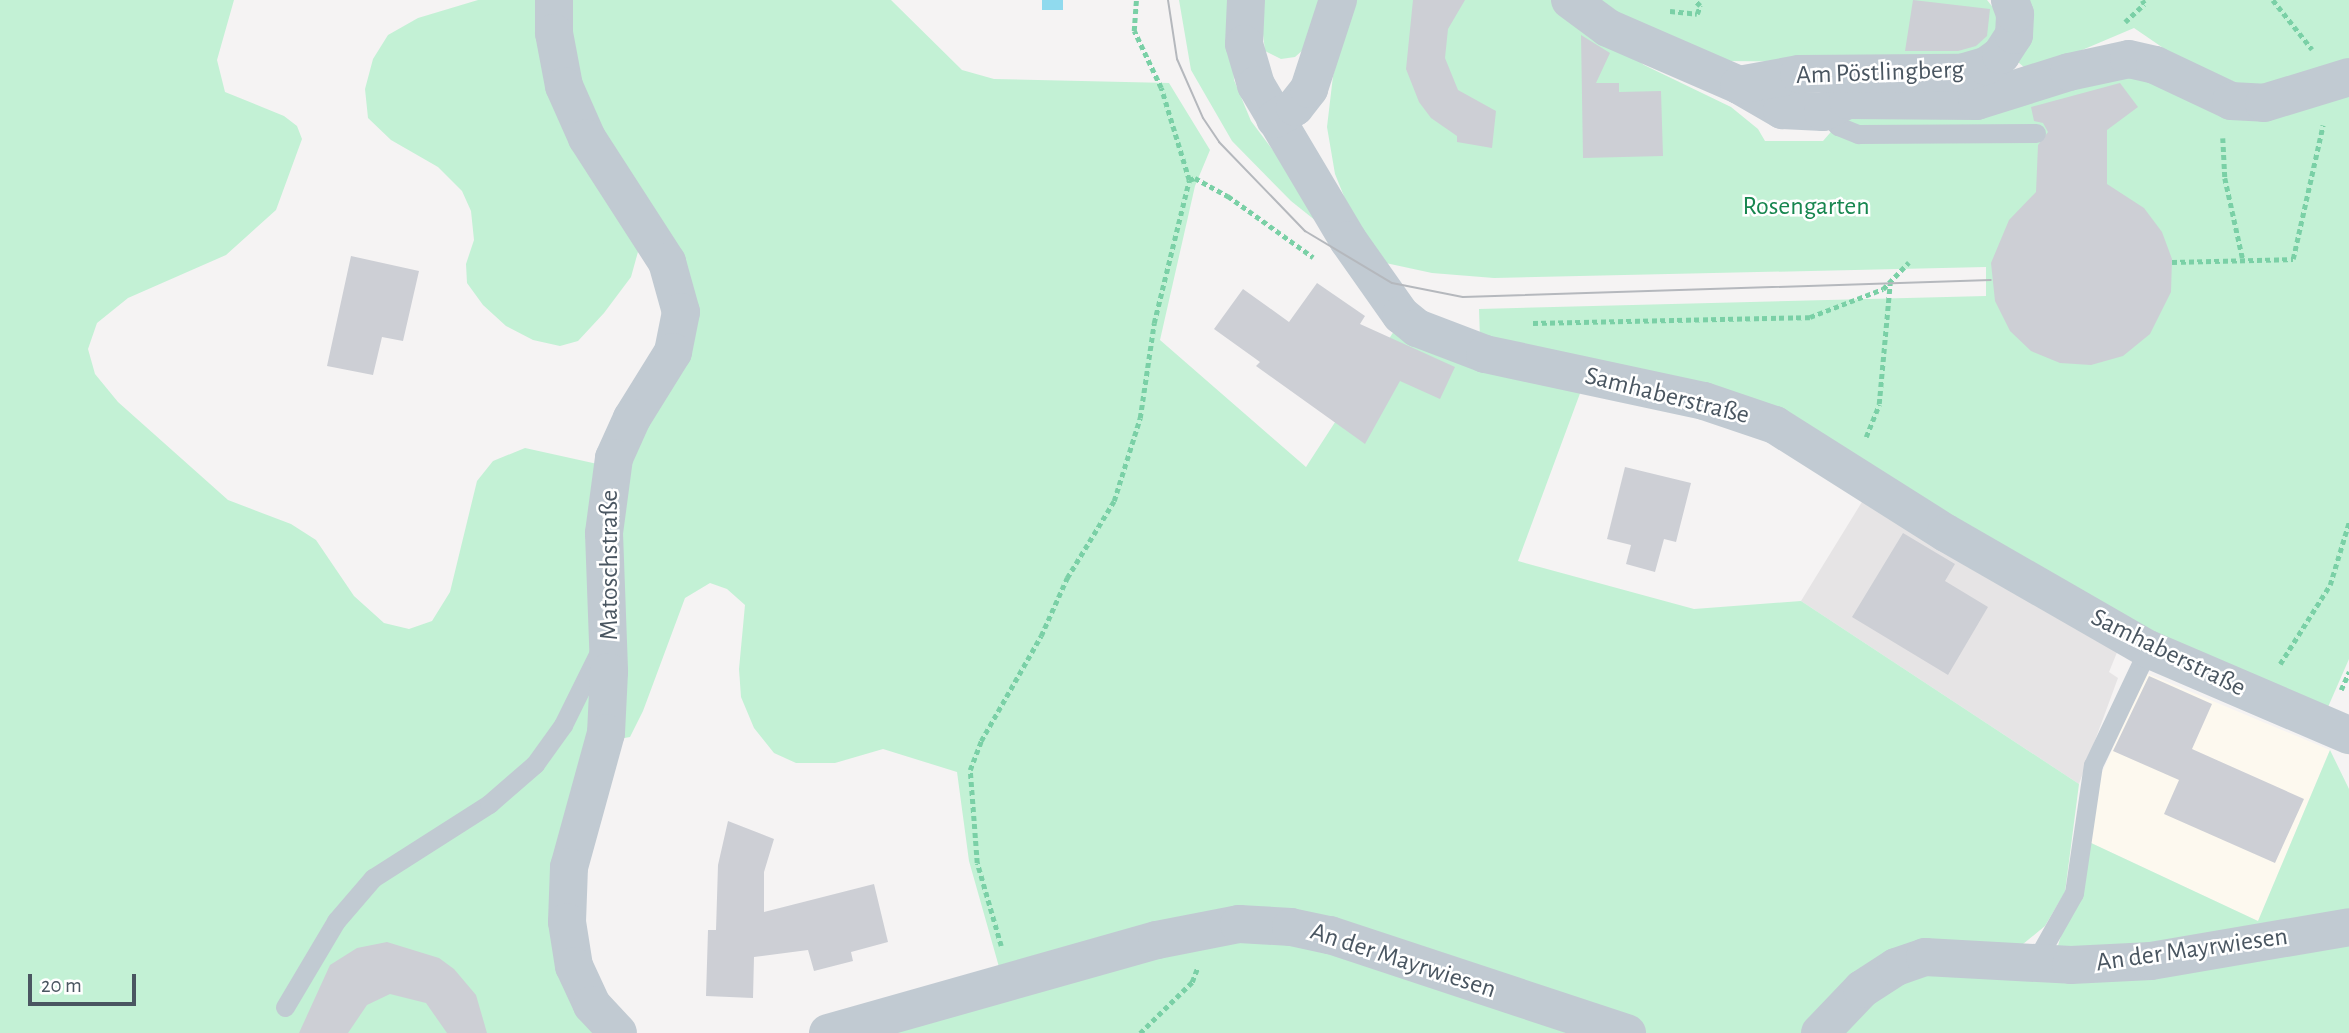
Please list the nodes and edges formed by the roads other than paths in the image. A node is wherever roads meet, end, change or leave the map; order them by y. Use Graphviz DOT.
graph roads {
  1 [pos="554,0"];
  2 [pos="1245,0"];
  3 [pos="1338,0"];
  4 [pos="1570,0"];
  5 [pos="2010,0"];
  6 [pos="2333,72"];
  7 [pos="1739,85"];
  8 [pos="1823,112"];
  9 [pos="1275,119"];
  10 [pos="2036,132"];
  11 [pos="609,640"];
  12 [pos="2148,649"];
  13 [pos="2349,735"];
  14 [pos="2349,927"];
  15 [pos="2035,962"];
  16 [pos="285,1007"];
  17 [pos="618,1033"];
  18 [pos="828,1033"];
  19 [pos="1628,1033"];
  20 [pos="1820,1033"];
  1 -- 11 [label="street, Matoschstraße"];
  2 -- 9 [label="street, Samhaberstraße"];
  3 -- 9 [label="street"];
  4 -- 7 [label="street, Am Pöstlingberg"];
  5 -- 7 [label="street, Am Pöstlingberg"];
  6 -- 8 [label="street, Am Pöstlingberg"];
  7 -- 8 [label="street, Am Pöstlingberg"];
  8 -- 10 [label="lane"];
  9 -- 12 [label="street, Samhaberstraße"];
  11 -- 16 [label="lane"];
  11 -- 17 [label="street, Matoschstraße"];
  12 -- 13 [label="street, Samhaberstraße"];
  12 -- 15 [label="lane"];
  14 -- 15 [label="street, An der Mayrwiesen"];
  15 -- 20 [label="street, An der Mayrwiesen"];
  18 -- 19 [label="street, An der Mayrwiesen"];
}
